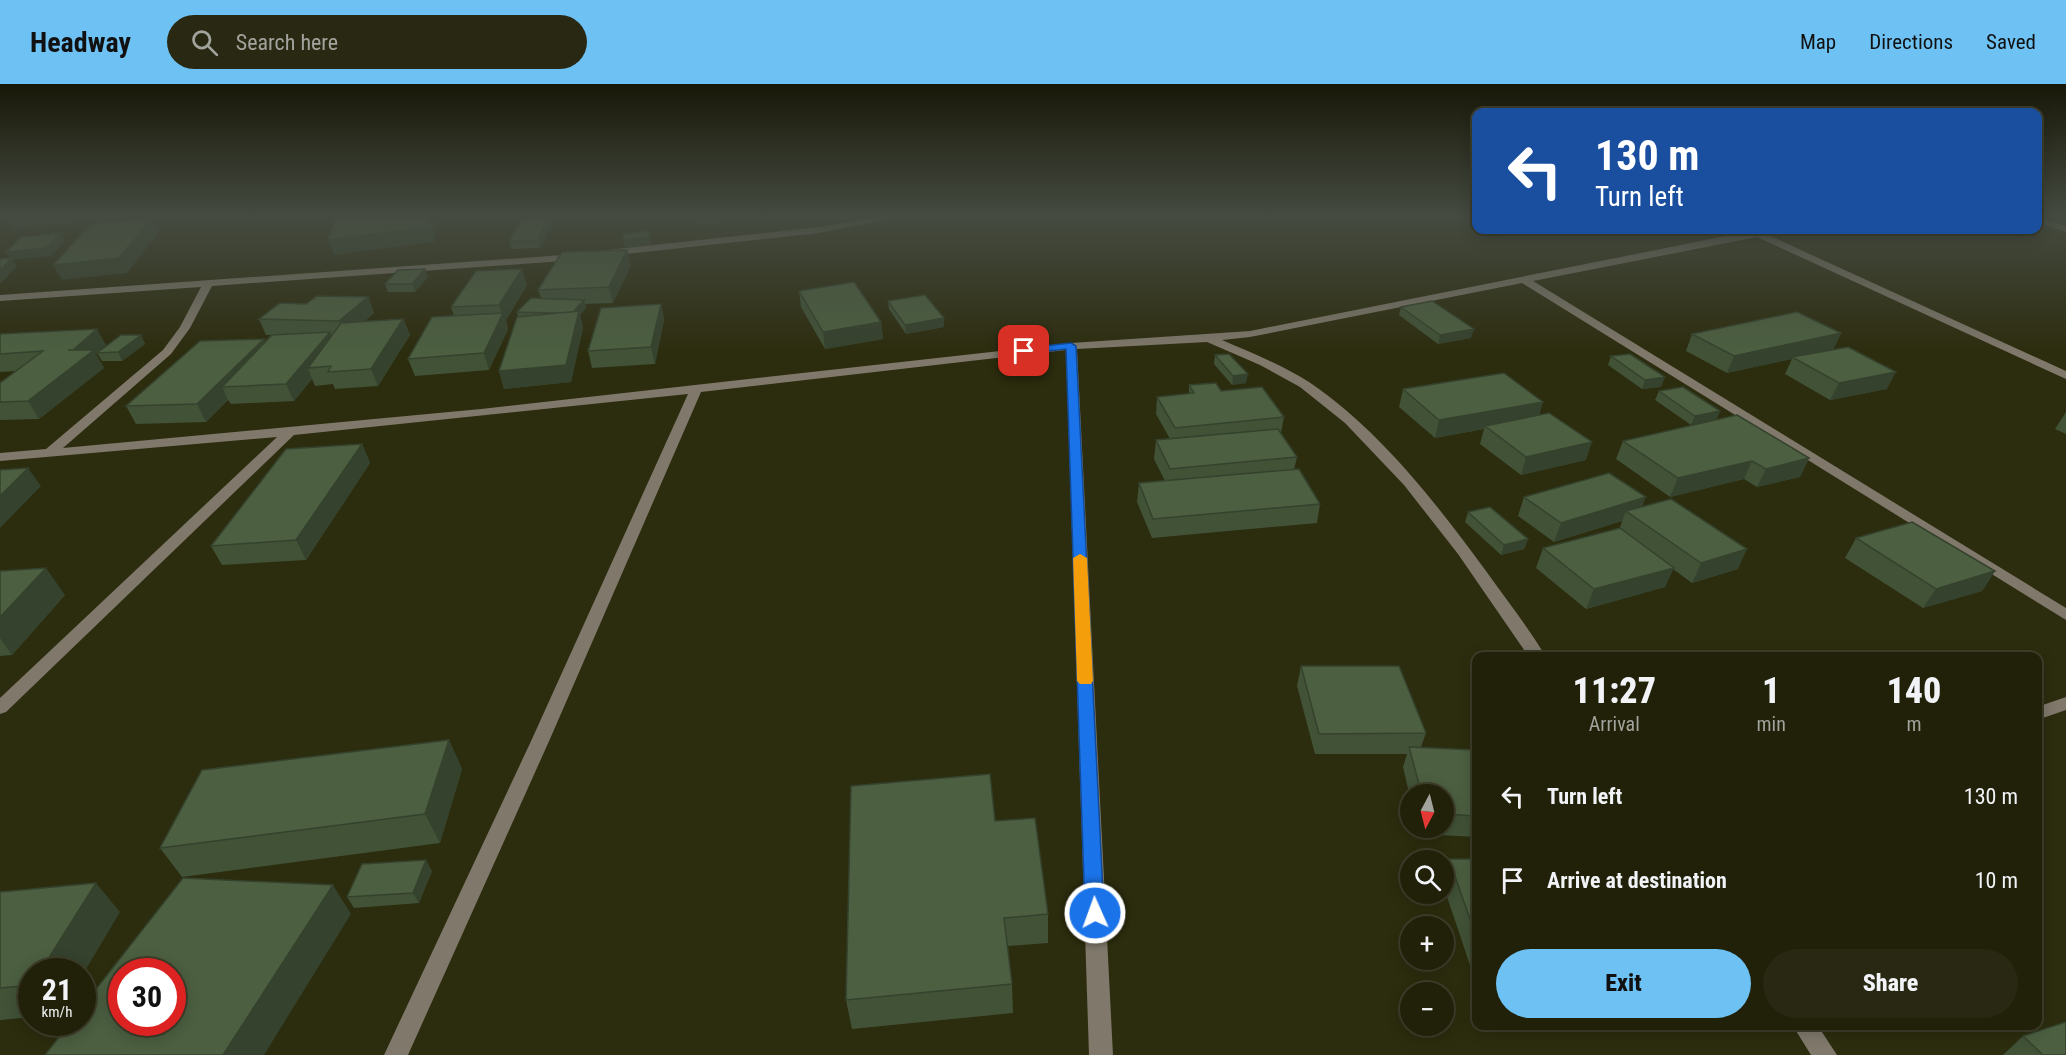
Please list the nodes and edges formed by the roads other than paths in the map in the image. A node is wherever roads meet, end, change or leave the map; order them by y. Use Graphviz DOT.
graph roads {
  1 [pos="505,262"];
  2 [pos="1607,262"];
  3 [pos="1820,262"];
  4 [pos="1522,279"];
  5 [pos="207,285"];
  6 [pos="0,298"];
  7 [pos="1210,339"];
  8 [pos="1071,346"];
  9 [pos="2066,375"];
  10 [pos="696,389"];
  11 [pos="290,432"];
  12 [pos="50,453"];
  13 [pos="0,457"];
  14 [pos="2066,615"];
  15 [pos="1535,652"];
  16 [pos="2066,703"];
  17 [pos="0,708"];
  18 [pos="2042,712"];
  19 [pos="1807,1030"];
  20 [pos="396,1055"];
  21 [pos="1101,1055"];
  22 [pos="1825,1055"];
  1 -- 5 [label="street"];
  2 -- 4 [label="street"];
  3 -- 9 [label="street"];
  4 -- 7 [label="street"];
  4 -- 14 [label="street"];
  5 -- 6 [label="street"];
  5 -- 12 [label="street"];
  7 -- 8 [label="street"];
  7 -- 15 [label="street"];
  8 -- 10 [label="street"];
  8 -- 21 [label="street"];
  10 -- 11 [label="street"];
  10 -- 20 [label="street"];
  11 -- 12 [label="street"];
  11 -- 17 [label="street"];
  12 -- 13 [label="street"];
  16 -- 18 [label="street"];
  19 -- 22 [label="street"];
}
